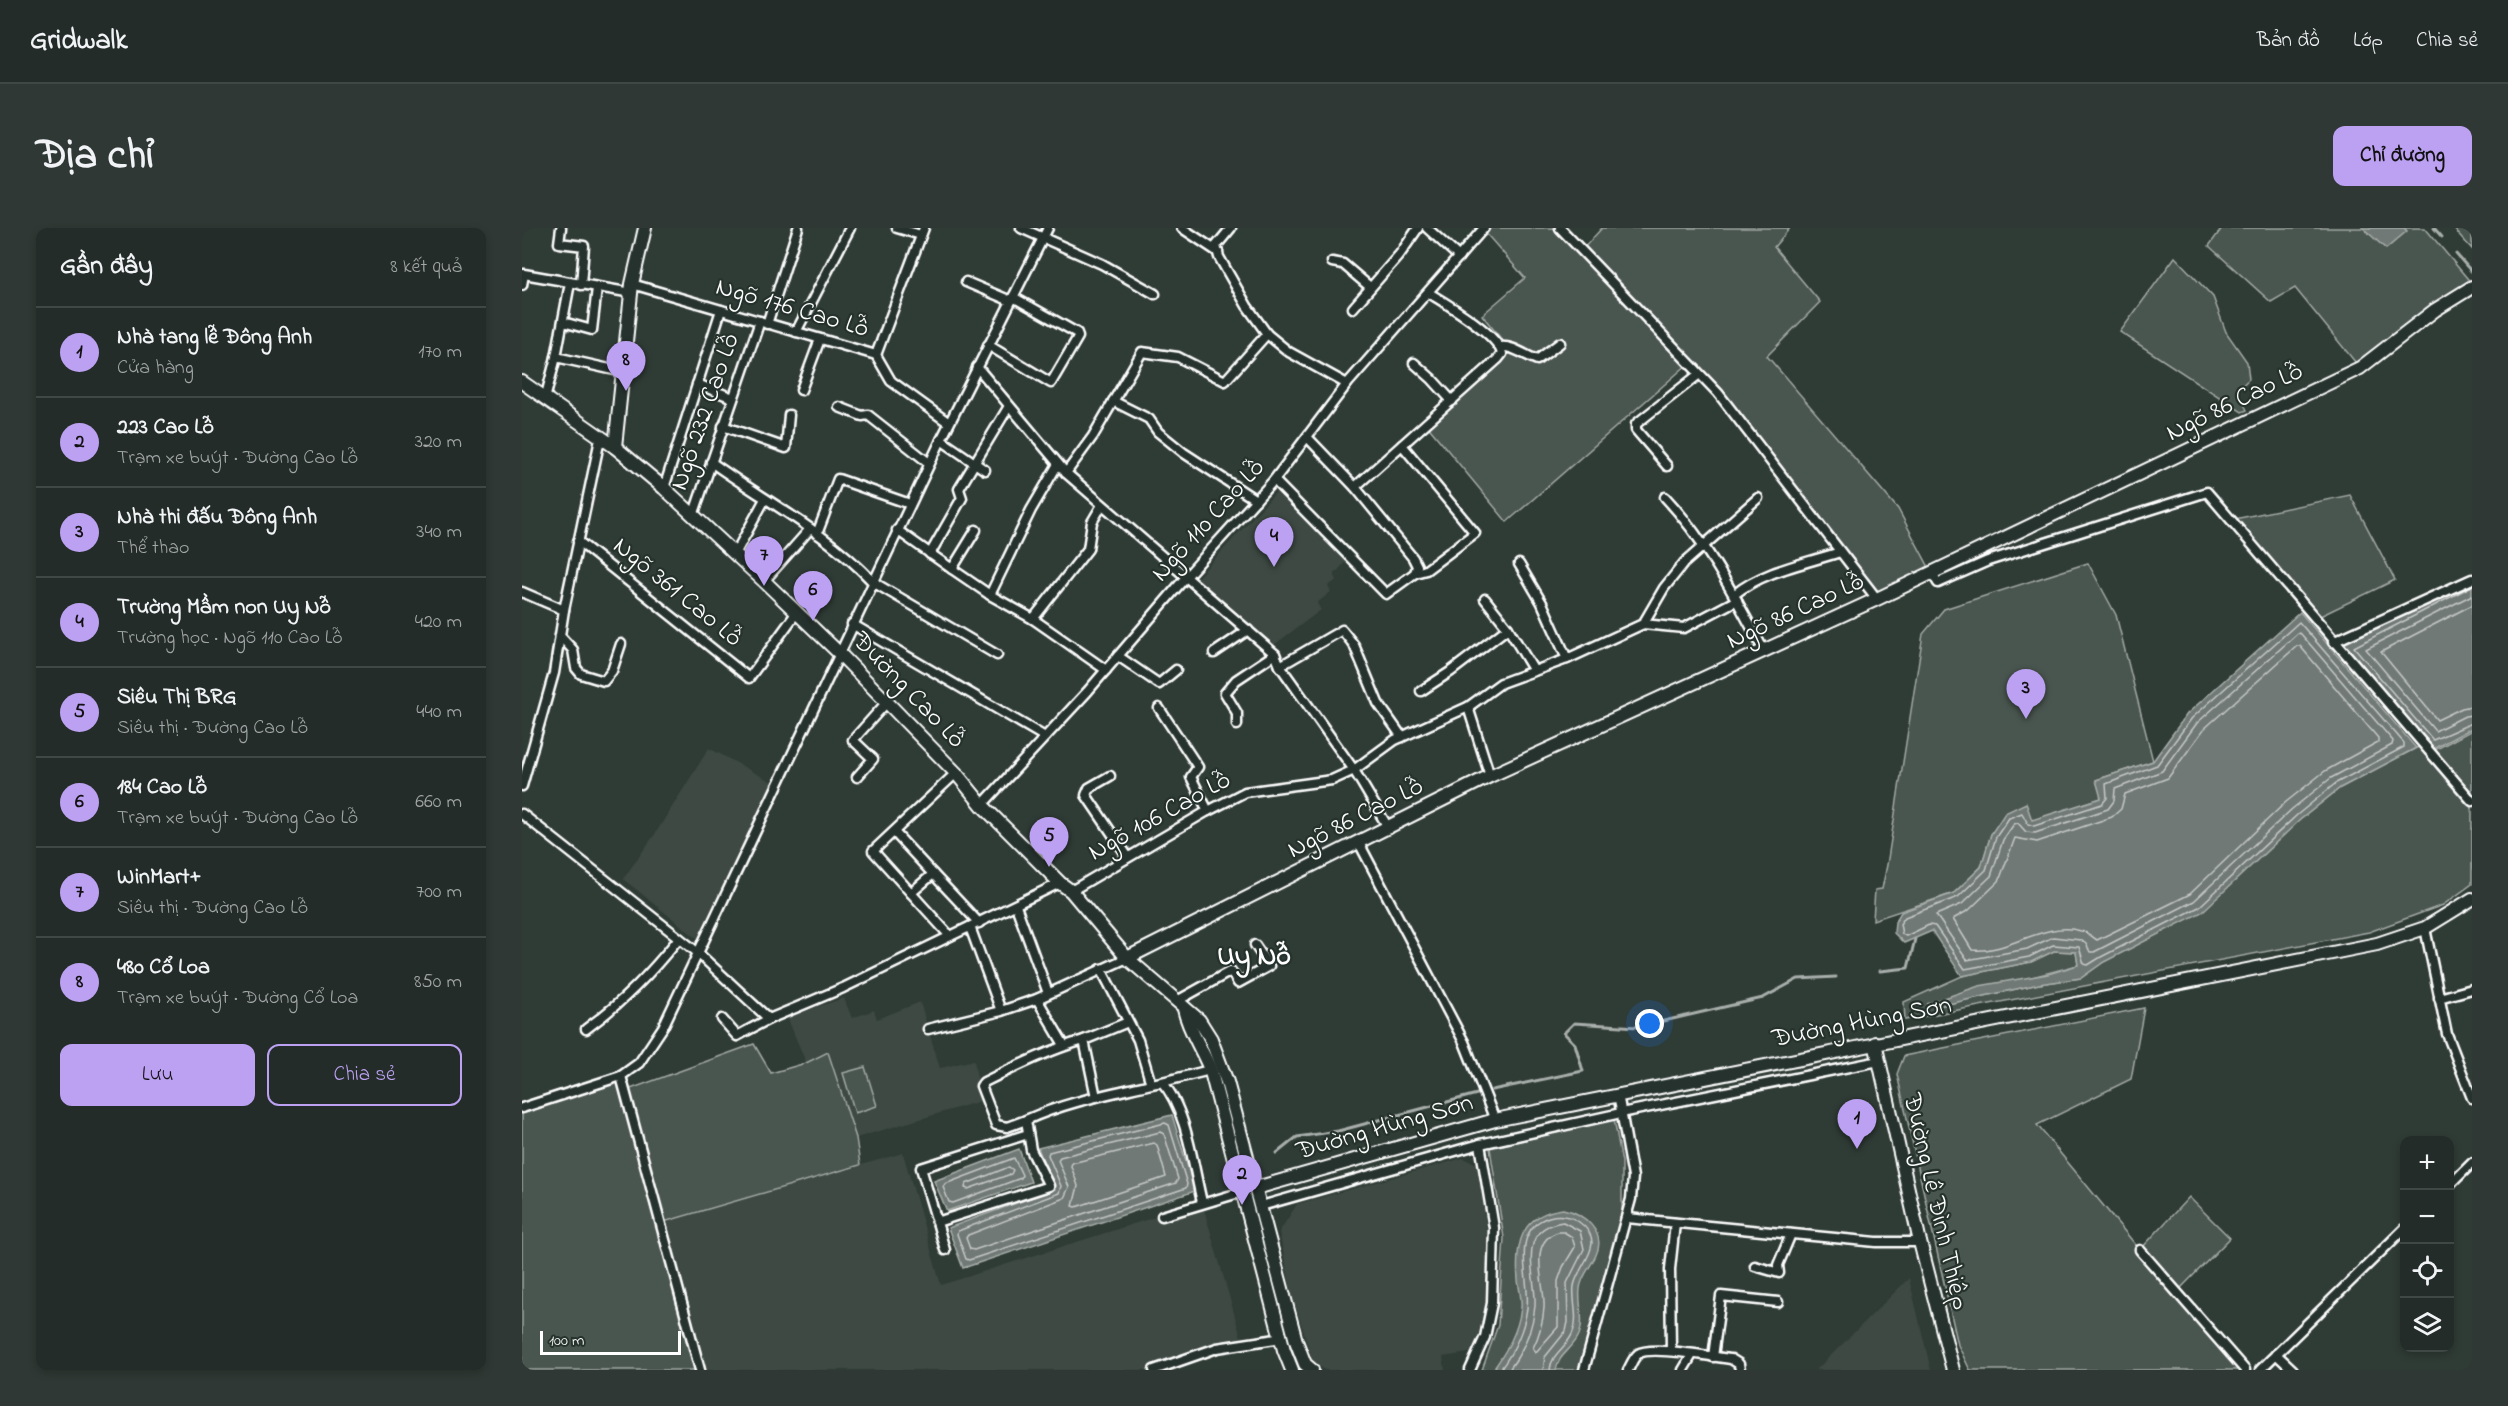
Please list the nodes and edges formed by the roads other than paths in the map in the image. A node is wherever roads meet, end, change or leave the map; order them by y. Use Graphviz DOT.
graph roads {
  1 [pos="561,228"];
  2 [pos="645,228"];
  3 [pos="798,228"];
  4 [pos="850,228"];
  5 [pos="897,228"];
  6 [pos="1022,228"];
  7 [pos="1048,228"];
  8 [pos="1182,228"];
  9 [pos="1231,228"];
  10 [pos="1418,228"];
  11 [pos="1427,228"];
  12 [pos="1484,228"];
  13 [pos="1560,228"];
  14 [pos="922,231"];
  15 [pos="1043,238"];
  16 [pos="1218,252"];
  17 [pos="1459,257"];
  18 [pos="1332,262"];
  19 [pos="966,282"];
  20 [pos="570,283"];
  21 [pos="522,285"];
  22 [pos="581,285"];
  23 [pos="1371,287"];
  24 [pos="2472,287"];
  25 [pos="597,288"];
  26 [pos="632,289"];
  27 [pos="1429,292"];
  28 [pos="1155,294"];
  29 [pos="1012,299"];
  30 [pos="1353,308"];
  31 [pos="721,310"];
  32 [pos="563,322"];
  33 [pos="763,322"];
  34 [pos="796,332"];
  35 [pos="1266,334"];
  36 [pos="820,339"];
  37 [pos="1560,343"];
  38 [pos="988,345"];
  39 [pos="1500,347"];
  40 [pos="876,355"];
  41 [pos="556,357"];
  42 [pos="1414,363"];
  43 [pos="977,367"];
  44 [pos="623,372"];
  45 [pos="1698,375"];
  46 [pos="697,384"];
  47 [pos="1347,384"];
  48 [pos="523,385"];
  49 [pos="801,390"];
  50 [pos="733,398"];
  51 [pos="545,399"];
  52 [pos="1452,401"];
  53 [pos="1113,402"];
  54 [pos="839,406"];
  55 [pos="1009,406"];
  56 [pos="789,415"];
  57 [pos="950,423"];
  58 [pos="723,426"];
  59 [pos="600,438"];
  60 [pos="1308,438"];
  61 [pos="940,440"];
  62 [pos="1402,445"];
  63 [pos="615,447"];
  64 [pos="711,462"];
  65 [pos="929,463"];
  66 [pos="975,463"];
  67 [pos="1058,464"];
  68 [pos="1667,466"];
  69 [pos="985,470"];
  70 [pos="1066,473"];
  71 [pos="1274,480"];
  72 [pos="1355,487"];
  73 [pos="664,488"];
  74 [pos="1665,497"];
  75 [pos="1758,498"];
  76 [pos="765,499"];
  77 [pos="1256,500"];
  78 [pos="910,504"];
  79 [pos="1102,505"];
  80 [pos="693,516"];
  81 [pos="897,530"];
  82 [pos="976,530"];
  83 [pos="813,532"];
  84 [pos="578,541"];
  85 [pos="1705,545"];
  86 [pos="1840,552"];
  87 [pos="735,554"];
  88 [pos="930,554"];
  89 [pos="1519,564"];
  90 [pos="951,569"];
  91 [pos="1414,573"];
  92 [pos="1932,573"];
  93 [pos="1185,578"];
  94 [pos="2472,579"];
  95 [pos="764,580"];
  96 [pos="873,582"];
  97 [pos="522,592"];
  98 [pos="990,595"];
  99 [pos="1736,597"];
  100 [pos="1485,599"];
  101 [pos="1877,599"];
  102 [pos="564,609"];
  103 [pos="797,612"];
  104 [pos="1033,619"];
  105 [pos="852,624"];
  106 [pos="1643,624"];
  107 [pos="1508,628"];
  108 [pos="1248,630"];
  109 [pos="560,636"];
  110 [pos="2333,642"];
  111 [pos="621,644"];
  112 [pos="1764,651"];
  113 [pos="839,653"];
  114 [pos="1214,653"];
  115 [pos="1275,654"];
  116 [pos="997,655"];
  117 [pos="1118,656"];
  118 [pos="1567,659"];
  119 [pos="1280,666"];
  120 [pos="1106,670"];
  121 [pos="1176,670"];
  122 [pos="1534,671"];
  123 [pos="1421,691"];
  124 [pos="886,702"];
  125 [pos="1468,707"];
  126 [pos="1159,708"];
  127 [pos="1237,724"];
  128 [pos="1046,737"];
  129 [pos="1402,737"];
  130 [pos="1354,770"];
  131 [pos="956,773"];
  132 [pos="1110,776"];
  133 [pos="1490,776"];
  134 [pos="857,777"];
  135 [pos="522,786"];
  136 [pos="2472,801"];
  137 [pos="982,805"];
  138 [pos="1208,811"];
  139 [pos="522,814"];
  140 [pos="1389,829"];
  141 [pos="894,832"];
  142 [pos="1359,843"];
  143 [pos="1128,857"];
  144 [pos="933,874"];
  145 [pos="1060,883"];
  146 [pos="1071,891"];
  147 [pos="911,893"];
  148 [pos="2472,899"];
  149 [pos="1016,906"];
  150 [pos="979,923"];
  151 [pos="970,927"];
  152 [pos="2425,928"];
  153 [pos="950,936"];
  154 [pos="679,938"];
  155 [pos="1255,945"];
  156 [pos="697,952"];
  157 [pos="1127,958"];
  158 [pos="1101,969"];
  159 [pos="2472,989"];
  160 [pos="1048,993"];
  161 [pos="2439,998"];
  162 [pos="1037,999"];
  163 [pos="1180,1005"];
  164 [pos="1001,1011"];
  165 [pos="722,1019"];
  166 [pos="769,1019"];
  167 [pos="1128,1022"];
  168 [pos="586,1029"];
  169 [pos="928,1029"];
  170 [pos="1084,1040"];
  171 [pos="1875,1043"];
  172 [pos="1064,1045"];
  173 [pos="1879,1061"];
  174 [pos="1210,1070"];
  175 [pos="621,1076"];
  176 [pos="1162,1082"];
  177 [pos="1151,1084"];
  178 [pos="1617,1094"];
  179 [pos="1096,1097"];
  180 [pos="2472,1098"];
  181 [pos="522,1108"];
  182 [pos="1621,1113"];
  183 [pos="1026,1120"];
  184 [pos="1496,1120"];
  185 [pos="1028,1134"];
  186 [pos="1480,1144"];
  187 [pos="2472,1163"];
  188 [pos="2454,1181"];
  189 [pos="1256,1188"];
  190 [pos="1242,1192"];
  191 [pos="1202,1202"];
  192 [pos="1261,1206"];
  193 [pos="1162,1216"];
  194 [pos="1627,1218"];
  195 [pos="937,1222"];
  196 [pos="1675,1223"];
  197 [pos="2400,1233"];
  198 [pos="1791,1234"];
  199 [pos="1920,1242"];
  200 [pos="945,1250"];
  201 [pos="2140,1250"];
  202 [pos="1755,1266"];
  203 [pos="1778,1302"];
  204 [pos="1281,1338"];
  205 [pos="1671,1350"];
  206 [pos="2277,1354"];
  207 [pos="1692,1355"];
  208 [pos="1713,1357"];
  209 [pos="700,1370"];
  210 [pos="1154,1370"];
  211 [pos="1292,1370"];
  212 [pos="1312,1370"];
  213 [pos="1470,1370"];
  214 [pos="1584,1370"];
  215 [pos="1628,1370"];
  216 [pos="1683,1370"];
  217 [pos="1740,1370"];
  218 [pos="1953,1370"];
  219 [pos="2245,1370"];
  220 [pos="2260,1370"];
  221 [pos="2293,1370"];
  1 -- 22 [label="street"];
  2 -- 26 [label="street"];
  3 -- 33 [label="street, Ngõ 232 Cao Lỗ"];
  4 -- 34 [label="street"];
  5 -- 14 [label="street"];
  6 -- 15 [label="street"];
  7 -- 15 [label="street"];
  8 -- 16 [label="street"];
  9 -- 16 [label="street"];
  10 -- 23 [label="street"];
  11 -- 17 [label="street"];
  12 -- 17 [label="street, Ngõ 110 Cao Lỗ"];
  13 -- 45 [label="street"];
  14 -- 40 [label="street"];
  15 -- 28 [label="street"];
  15 -- 29 [label="street"];
  16 -- 35 [label="street"];
  17 -- 27 [label="street, Ngõ 110 Cao Lỗ"];
  18 -- 23 [label="street"];
  19 -- 29 [label="street"];
  20 -- 21 [label="street, Ngõ 176 Cao Lỗ"];
  20 -- 22 [label="street, Ngõ 176 Cao Lỗ"];
  20 -- 32 [label="street"];
  22 -- 25 [label="street, Ngõ 176 Cao Lỗ"];
  23 -- 30 [label="street"];
  24 -- 92 [label="street, Ngõ 86 Cao Lỗ"];
  25 -- 26 [label="street, Ngõ 176 Cao Lỗ"];
  25 -- 32 [label="street"];
  26 -- 31 [label="street, Ngõ 176 Cao Lỗ"];
  26 -- 44 [label="street"];
  27 -- 39 [label="street"];
  27 -- 47 [label="street, Ngõ 110 Cao Lỗ"];
  29 -- 38 [label="street"];
  29 -- 38 [label="street"];
  31 -- 33 [label="street, Ngõ 176 Cao Lỗ"];
  31 -- 46 [label="street"];
  32 -- 41 [label="street"];
  33 -- 34 [label="street, Ngõ 176 Cao Lỗ"];
  33 -- 50 [label="street, Ngõ 232 Cao Lỗ"];
  34 -- 36 [label="street, Ngõ 176 Cao Lỗ"];
  35 -- 47 [label="street"];
  35 -- 53 [label="street"];
  36 -- 40 [label="street, Ngõ 176 Cao Lỗ"];
  36 -- 49 [label="street"];
  37 -- 39 [label="street"];
  38 -- 43 [label="street"];
  39 -- 52 [label="street"];
  40 -- 57 [label="street, Ngõ 176 Cao Lỗ"];
  41 -- 44 [label="street"];
  41 -- 51 [label="street"];
  42 -- 52 [label="street"];
  43 -- 55 [label="street"];
  43 -- 57 [label="street"];
  44 -- 63 [label="street"];
  45 -- 68 [label="street"];
  45 -- 86 [label="street"];
  46 -- 50 [label="street"];
  46 -- 73 [label="street"];
  47 -- 60 [label="street, Ngõ 110 Cao Lỗ"];
  48 -- 51 [label="street, Đường Cao Lỗ"];
  50 -- 58 [label="street, Ngõ 232 Cao Lỗ"];
  51 -- 59 [label="street, Đường Cao Lỗ"];
  52 -- 62 [label="street"];
  53 -- 70 [label="street"];
  53 -- 77 [label="street"];
  54 -- 65 [label="street"];
  55 -- 66 [label="street"];
  55 -- 67 [label="street"];
  56 -- 58 [label="street"];
  57 -- 61 [label="street"];
  58 -- 64 [label="street, Ngõ 232 Cao Lỗ"];
  59 -- 63 [label="street, Đường Cao Lỗ"];
  59 -- 84 [label="street"];
  60 -- 71 [label="street, Ngõ 110 Cao Lỗ"];
  60 -- 72 [label="street"];
  61 -- 65 [label="street"];
  61 -- 66 [label="street"];
  62 -- 72 [label="street"];
  62 -- 91 [label="street"];
  63 -- 73 [label="street, Đường Cao Lỗ"];
  64 -- 76 [label="street"];
  64 -- 80 [label="street, Ngõ 232 Cao Lỗ"];
  65 -- 78 [label="street"];
  66 -- 69 [label="street"];
  66 -- 88 [label="street"];
  67 -- 70 [label="street"];
  67 -- 98 [label="street"];
  70 -- 79 [label="street"];
  71 -- 77 [label="street, Ngõ 110 Cao Lỗ"];
  71 -- 91 [label="street"];
  72 -- 91 [label="street"];
  73 -- 80 [label="street, Đường Cao Lỗ"];
  74 -- 85 [label="street"];
  75 -- 85 [label="street"];
  76 -- 83 [label="street"];
  76 -- 87 [label="street"];
  77 -- 93 [label="street, Ngõ 110 Cao Lỗ"];
  78 -- 81 [label="street"];
  78 -- 83 [label="street"];
  79 -- 93 [label="street"];
  79 -- 104 [label="street"];
  80 -- 87 [label="street, Đường Cao Lỗ"];
  81 -- 88 [label="street"];
  81 -- 96 [label="street"];
  82 -- 90 [label="street"];
  83 -- 95 [label="street"];
  83 -- 96 [label="street"];
  84 -- 102 [label="street"];
  84 -- 103 [label="street, Ngõ 361 Cao Lỗ"];
  85 -- 99 [label="street"];
  85 -- 106 [label="street"];
  86 -- 99 [label="street"];
  86 -- 101 [label="street"];
  87 -- 95 [label="street, Đường Cao Lỗ"];
  88 -- 90 [label="street"];
  89 -- 118 [label="street"];
  90 -- 98 [label="street"];
  92 -- 101 [label="street, Ngõ 86 Cao Lỗ"];
  92 -- 110 [label="street"];
  93 -- 108 [label="street"];
  93 -- 117 [label="street, Ngõ 110 Cao Lỗ"];
  94 -- 110 [label="street"];
  95 -- 103 [label="street, Đường Cao Lỗ"];
  96 -- 105 [label="street"];
  96 -- 116 [label="street"];
  97 -- 102 [label="street"];
  98 -- 104 [label="street"];
  99 -- 106 [label="street"];
  99 -- 112 [label="street"];
  100 -- 107 [label="street"];
  101 -- 112 [label="street, Ngõ 86 Cao Lỗ"];
  102 -- 109 [label="street"];
  103 -- 113 [label="street, Đường Cao Lỗ"];
  104 -- 120 [label="street"];
  105 -- 113 [label="street"];
  105 -- 128 [label="street"];
  106 -- 118 [label="street"];
  107 -- 122 [label="street"];
  107 -- 123 [label="street"];
  108 -- 114 [label="street"];
  108 -- 115 [label="street"];
  109 -- 111 [label="street"];
  109 -- 135 [label="street"];
  110 -- 136 [label="street"];
  112 -- 133 [label="street, Ngõ 86 Cao Lỗ"];
  113 -- 124 [label="street, Đường Cao Lỗ"];
  113 -- 156 [label="street"];
  115 -- 119 [label="street"];
  115 -- 127 [label="street"];
  117 -- 120 [label="street, Ngõ 110 Cao Lỗ"];
  117 -- 121 [label="street"];
  118 -- 122 [label="street, Ngõ 106 Cao Lỗ"];
  119 -- 129 [label="street"];
  119 -- 130 [label="street"];
  120 -- 128 [label="street, Ngõ 110 Cao Lỗ"];
  122 -- 125 [label="street, Ngõ 106 Cao Lỗ"];
  124 -- 131 [label="street, Đường Cao Lỗ"];
  124 -- 134 [label="street"];
  125 -- 129 [label="street, Ngõ 106 Cao Lỗ"];
  125 -- 133 [label="street"];
  126 -- 138 [label="street"];
  128 -- 137 [label="street, Ngõ 110 Cao Lỗ"];
  129 -- 130 [label="street, Ngõ 106 Cao Lỗ"];
  130 -- 138 [label="street, Ngõ 106 Cao Lỗ"];
  130 -- 140 [label="street"];
  131 -- 137 [label="street, Đường Cao Lỗ"];
  131 -- 141 [label="street"];
  132 -- 143 [label="street"];
  133 -- 140 [label="street, Ngõ 86 Cao Lỗ"];
  137 -- 145 [label="street, Đường Cao Lỗ"];
  138 -- 143 [label="street, Ngõ 106 Cao Lỗ"];
  139 -- 154 [label="street"];
  140 -- 142 [label="street, Ngõ 86 Cao Lỗ"];
  141 -- 144 [label="street"];
  141 -- 147 [label="street"];
  142 -- 157 [label="street, Ngõ 86 Cao Lỗ"];
  142 -- 184 [label="street"];
  143 -- 146 [label="street, Ngõ 106 Cao Lỗ"];
  144 -- 147 [label="street"];
  144 -- 150 [label="street"];
  145 -- 146 [label="street, Đường Cao Lỗ"];
  145 -- 149 [label="street"];
  146 -- 157 [label="street, Đường Cao Lỗ"];
  147 -- 153 [label="street"];
  148 -- 152 [label="street, Đường Hùng Sơn"];
  149 -- 150 [label="street"];
  149 -- 160 [label="street"];
  150 -- 151 [label="street"];
  151 -- 153 [label="street"];
  151 -- 164 [label="street"];
  152 -- 161 [label="street"];
  152 -- 171 [label="street, Đường Hùng Sơn"];
  153 -- 166 [label="street"];
  154 -- 156 [label="street"];
  154 -- 168 [label="street"];
  155 -- 163 [label="street"];
  156 -- 166 [label="street"];
  156 -- 175 [label="street"];
  157 -- 158 [label="street"];
  157 -- 163 [label="street, Đường Cao Lỗ"];
  158 -- 160 [label="street"];
  158 -- 167 [label="street"];
  159 -- 161 [label="street"];
  160 -- 162 [label="street"];
  161 -- 180 [label="street"];
  162 -- 164 [label="street"];
  162 -- 172 [label="street"];
  163 -- 174 [label="street, Đường Cao Lỗ"];
  163 -- 189 [label="street, Đường Cao Lỗ"];
  164 -- 169 [label="street"];
  165 -- 166 [label="street"];
  167 -- 170 [label="street"];
  167 -- 177 [label="street"];
  170 -- 172 [label="street"];
  170 -- 179 [label="street"];
  171 -- 173 [label="street, Đường Lê Đình Thiệp"];
  171 -- 178 [label="street, Đường Hùng Sơn"];
  172 -- 183 [label="street"];
  173 -- 182 [label="street"];
  173 -- 199 [label="street, Đường Lê Đình Thiệp"];
  174 -- 176 [label="street"];
  174 -- 190 [label="street, Đường Cao Lỗ"];
  175 -- 181 [label="street"];
  175 -- 209 [label="street"];
  176 -- 177 [label="street"];
  176 -- 191 [label="street"];
  177 -- 179 [label="street"];
  178 -- 182 [label="street"];
  178 -- 184 [label="street, Đường Hùng Sơn"];
  179 -- 183 [label="street"];
  182 -- 186 [label="street"];
  182 -- 194 [label="street"];
  183 -- 185 [label="street"];
  184 -- 189 [label="street, Đường Hùng Sơn"];
  185 -- 195 [label="street"];
  185 -- 195 [label="street"];
  186 -- 192 [label="street"];
  186 -- 213 [label="street"];
  187 -- 188 [label="street"];
  189 -- 192 [label="street, Đường Cao Lỗ"];
  190 -- 191 [label="street"];
  190 -- 204 [label="street, Đường Cao Lỗ"];
  191 -- 193 [label="street"];
  192 -- 212 [label="street, Đường Cao Lỗ"];
  194 -- 196 [label="street"];
  194 -- 214 [label="street"];
  195 -- 200 [label="street"];
  196 -- 198 [label="street"];
  196 -- 205 [label="street"];
  197 -- 206 [label="street"];
  198 -- 199 [label="street"];
  198 -- 202 [label="street"];
  199 -- 218 [label="street, Đường Lê Đình Thiệp"];
  201 -- 219 [label="street"];
  203 -- 208 [label="street"];
  204 -- 210 [label="street"];
  204 -- 211 [label="street, Đường Cao Lỗ"];
  205 -- 207 [label="street"];
  205 -- 215 [label="street"];
  206 -- 220 [label="street"];
  206 -- 221 [label="street"];
  207 -- 208 [label="street"];
  207 -- 216 [label="street"];
  208 -- 217 [label="street"];
}
